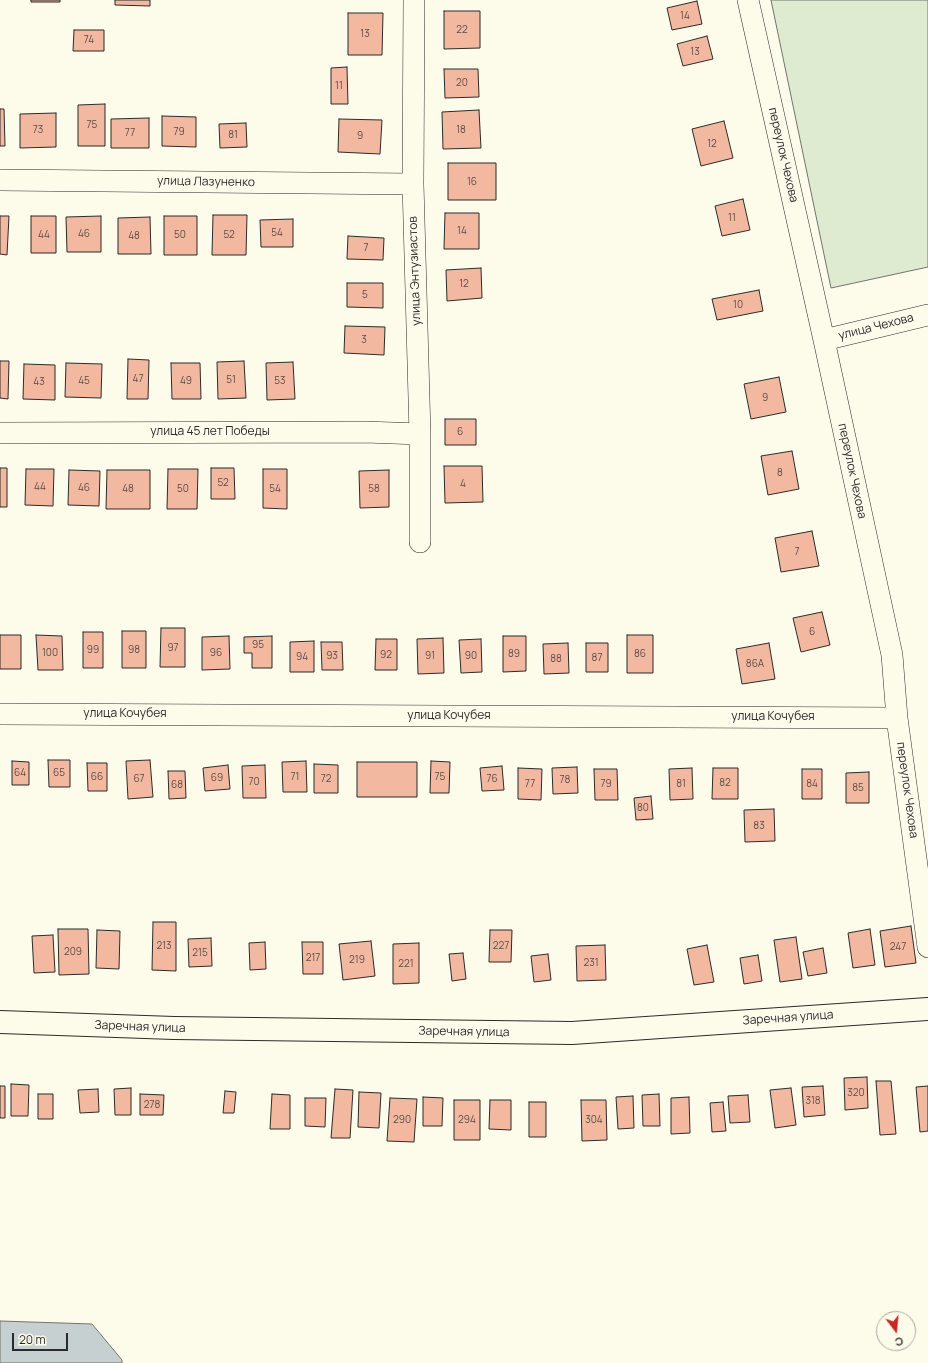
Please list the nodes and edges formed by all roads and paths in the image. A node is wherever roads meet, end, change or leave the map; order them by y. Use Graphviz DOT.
graph roads {
  1 [pos="414,0"];
  2 [pos="748,0"];
  3 [pos="0,180"];
  4 [pos="413,184"];
  5 [pos="928,314"];
  6 [pos="824,340"];
  7 [pos="0,433"];
  8 [pos="420,434"];
  9 [pos="420,542"];
  10 [pos="0,714"];
  11 [pos="897,718"];
  12 [pos="928,947"];
  13 [pos="928,1008"];
  14 [pos="0,1022"];
  1 -- 4 [label="street, улица Энтузиастов"];
  2 -- 6 [label="street, переулок Чехова"];
  3 -- 4 [label="street, улица Лазуненко"];
  4 -- 8 [label="street, улица Энтузиастов"];
  5 -- 6 [label="street, улица Чехова"];
  6 -- 11 [label="street, переулок Чехова"];
  7 -- 8 [label="street, улица 45 лет Победы"];
  8 -- 9 [label="street, улица Энтузиастов"];
  10 -- 11 [label="street, улица Кочубея"];
  11 -- 12 [label="street, переулок Чехова"];
  13 -- 14 [label="main road, Заречная улица"];
}
